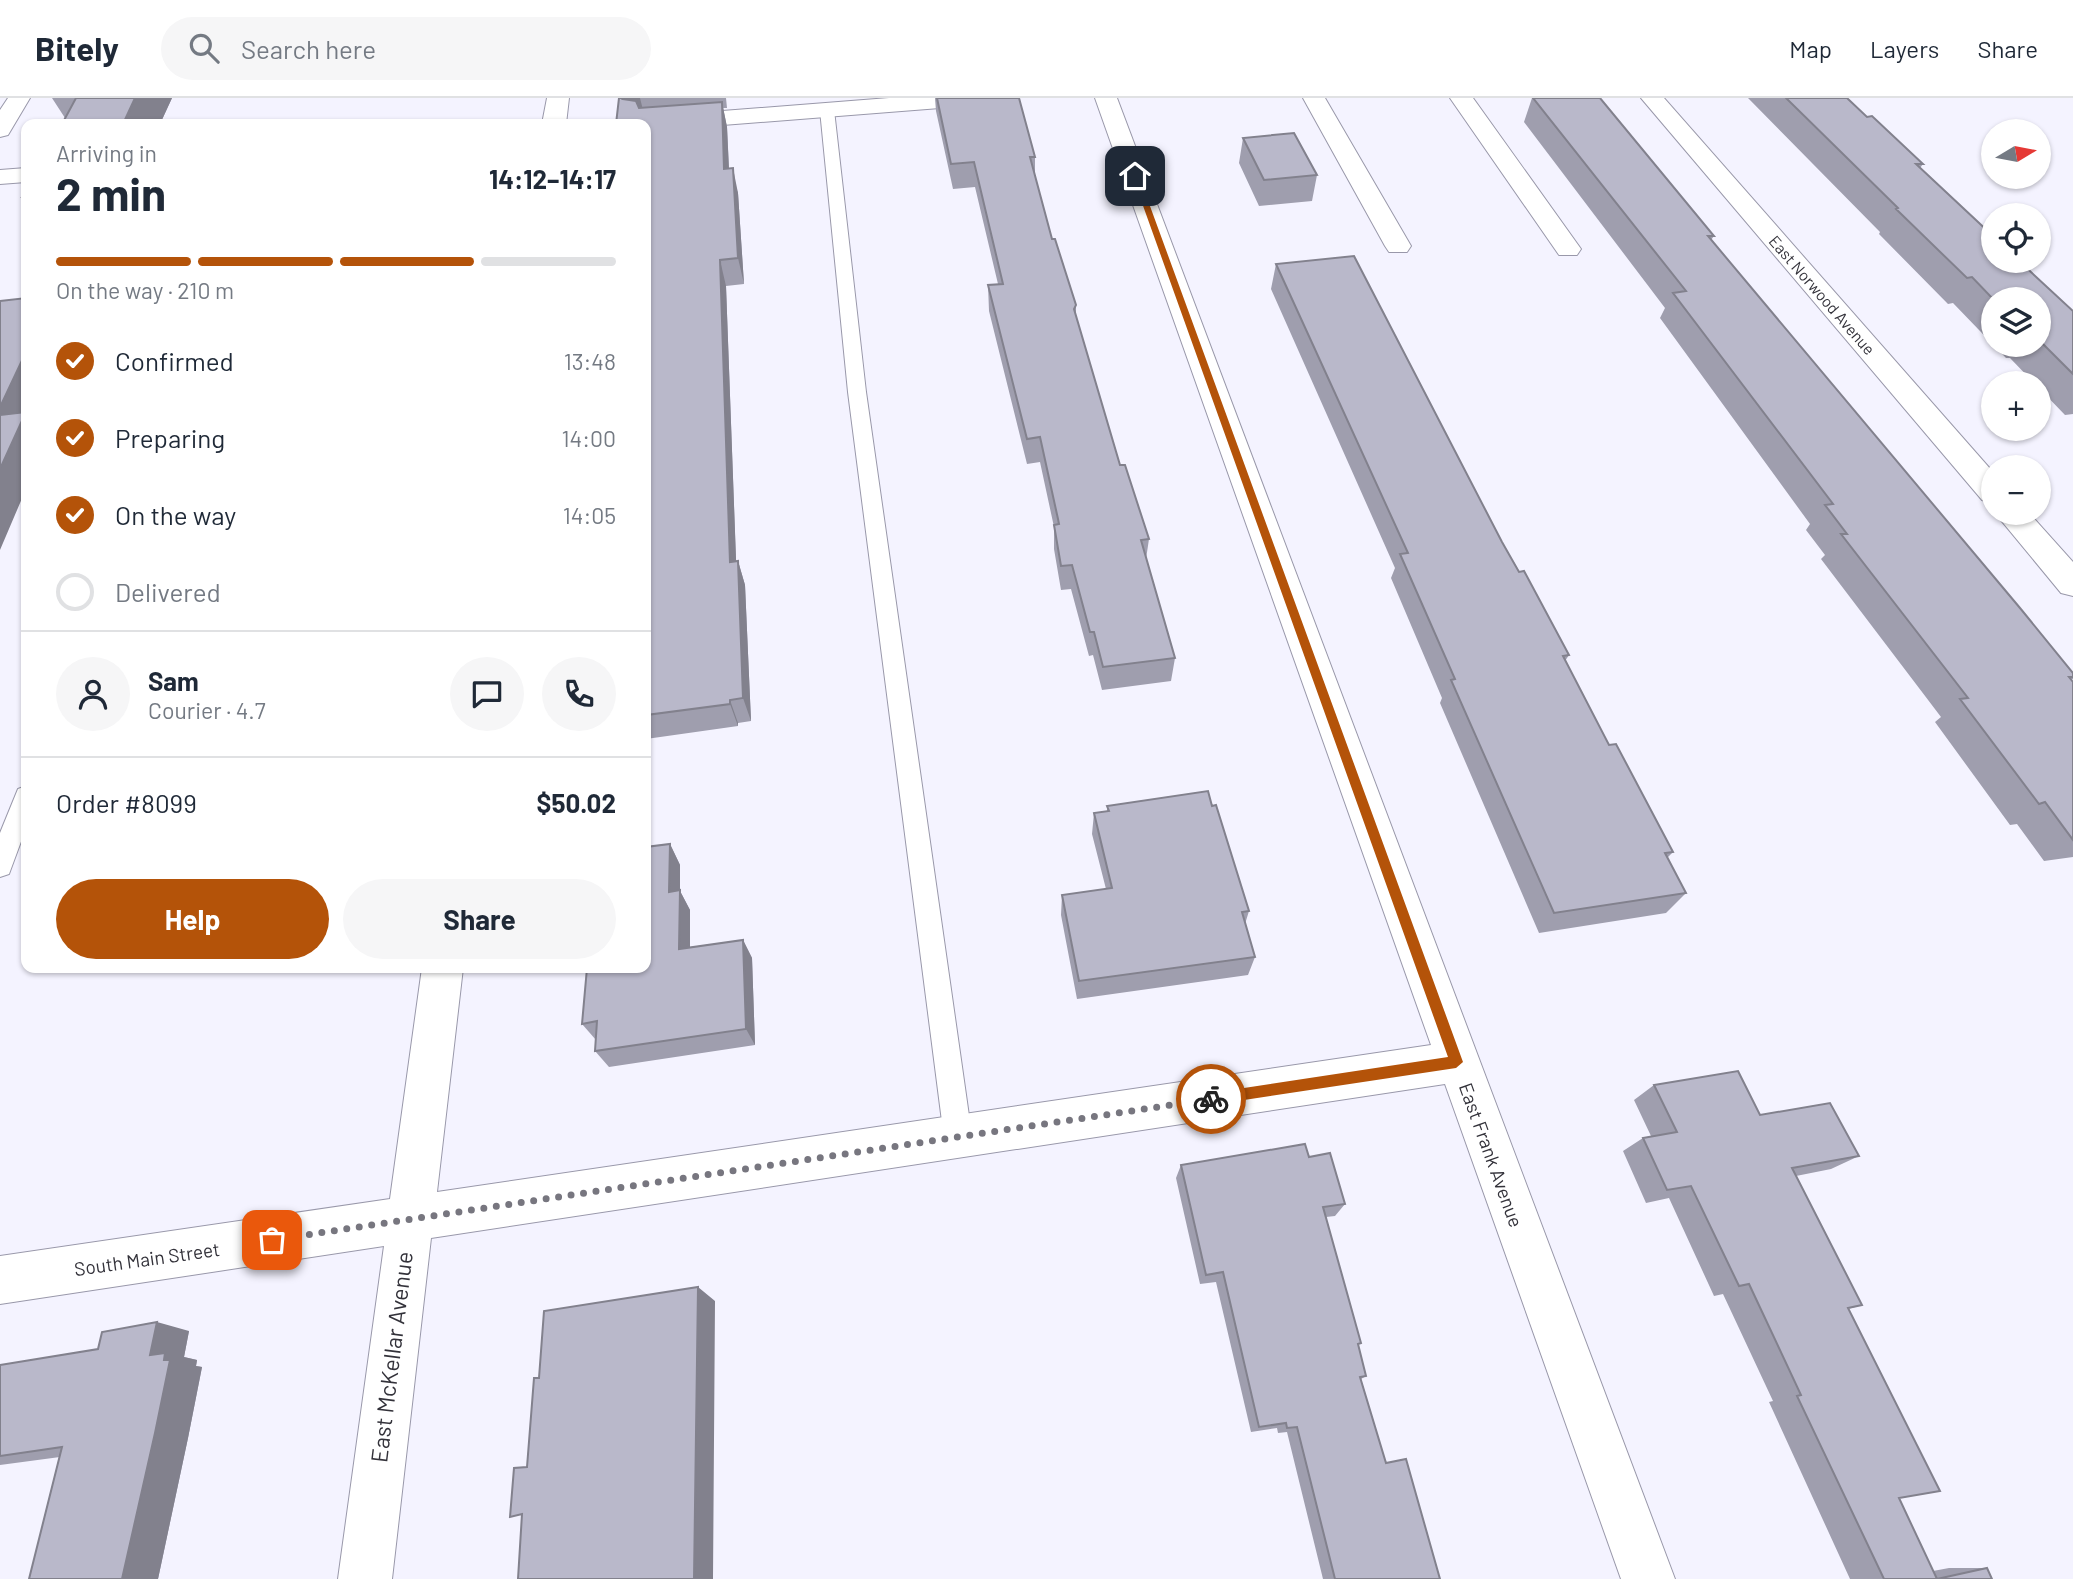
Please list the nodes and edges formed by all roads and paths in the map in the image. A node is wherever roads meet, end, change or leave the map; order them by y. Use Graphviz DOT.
graph roads {
  1 [pos="19,98"];
  2 [pos="558,98"];
  3 [pos="978,98"];
  4 [pos="1107,98"];
  5 [pos="1314,98"];
  6 [pos="1461,98"];
  7 [pos="1652,98"];
  8 [pos="827,110"];
  9 [pos="555,119"];
  10 [pos="651,124"];
  11 [pos="0,130"];
  12 [pos="21,175"];
  13 [pos="0,177"];
  14 [pos="1398,246"];
  15 [pos="1568,248"];
  16 [pos="1981,478"];
  17 [pos="2021,525"];
  18 [pos="2073,584"];
  19 [pos="21,809"];
  20 [pos="0,866"];
  21 [pos="441,973"];
  22 [pos="1456,1062"];
  23 [pos="958,1137"];
  24 [pos="408,1221"];
  25 [pos="0,1280"];
  26 [pos="365,1579"];
  27 [pos="1648,1579"];
  1 -- 11 [label="street"];
  2 -- 9 [label="street"];
  3 -- 8 [label="street"];
  4 -- 22 [label="street, East Frank Avenue"];
  5 -- 14 [label="street"];
  6 -- 15 [label="street"];
  7 -- 16 [label="street, East Norwood Avenue"];
  8 -- 10 [label="street"];
  8 -- 23 [label="lane"];
  12 -- 13 [label="street"];
  17 -- 18 [label="street"];
  19 -- 20 [label="lane"];
  21 -- 24 [label="street, East McKellar Avenue"];
  22 -- 23 [label="street, South Main Street"];
  22 -- 27 [label="street, East Frank Avenue"];
  23 -- 24 [label="street, South Main Street"];
  24 -- 25 [label="street, South Main Street"];
  24 -- 26 [label="street, East McKellar Avenue"];
}
